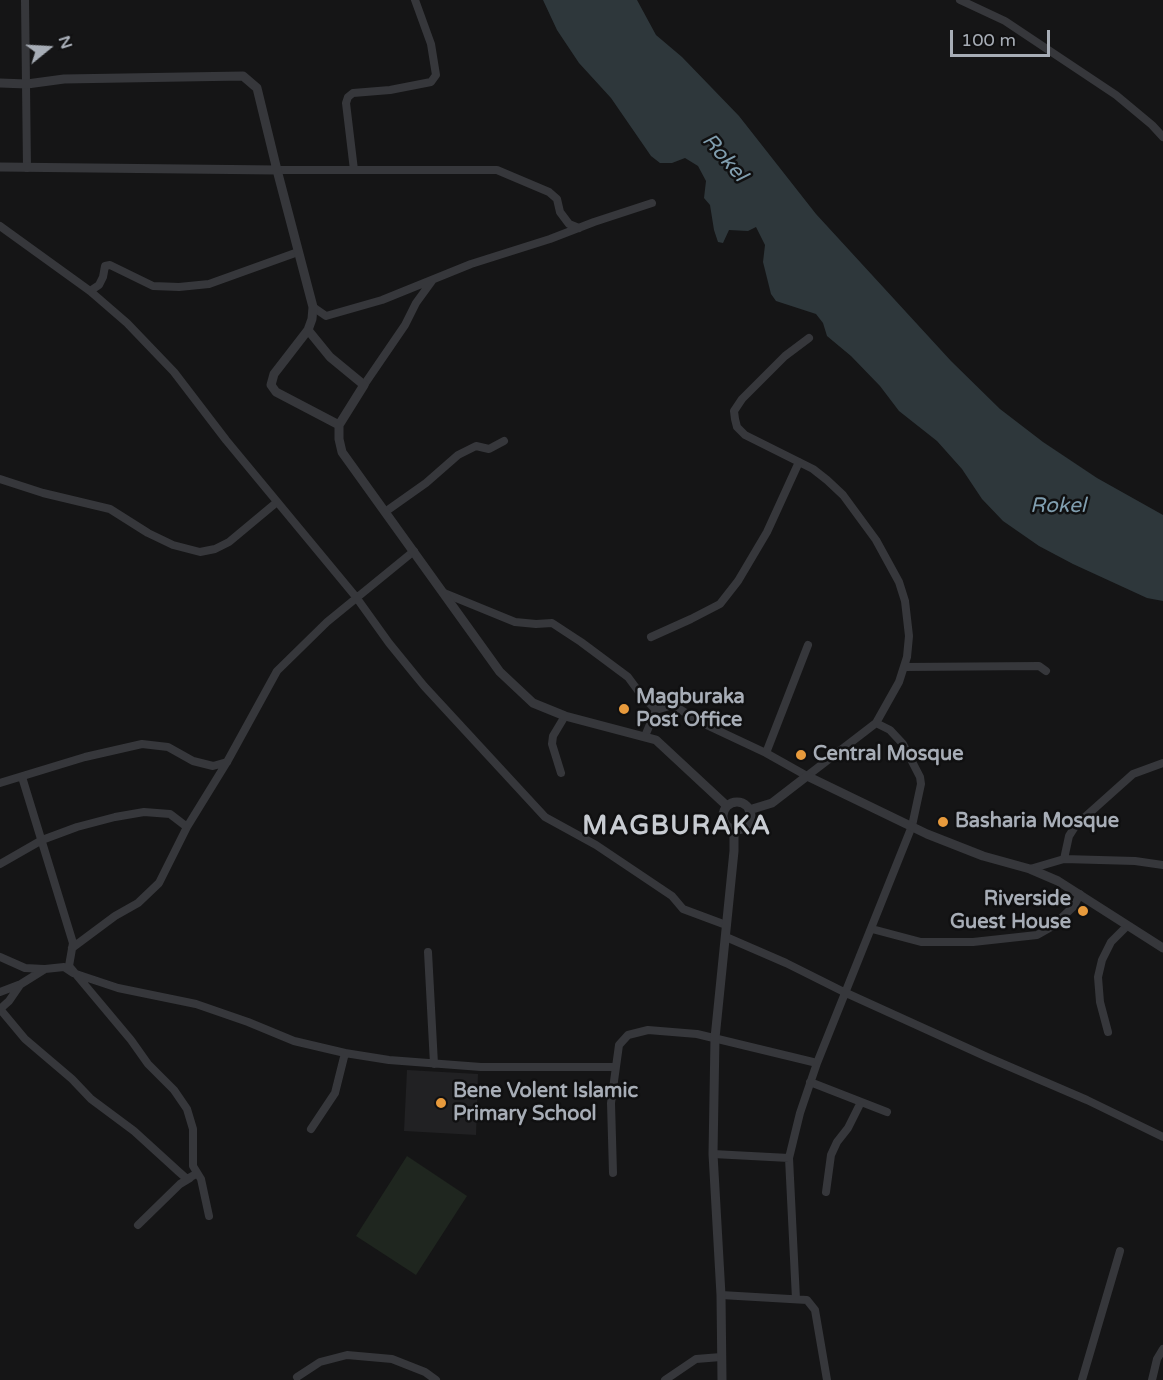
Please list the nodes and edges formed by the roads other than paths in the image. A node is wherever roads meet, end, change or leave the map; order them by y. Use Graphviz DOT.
graph roads {
  1 [pos="25,0"];
  2 [pos="415,0"];
  3 [pos="960,0"];
  4 [pos="0,83"];
  5 [pos="27,84"];
  6 [pos="1163,137"];
  7 [pos="0,167"];
  8 [pos="27,168"];
  9 [pos="277,170"];
  10 [pos="354,170"];
  11 [pos="651,203"];
  12 [pos="0,226"];
  13 [pos="579,228"];
  14 [pos="298,252"];
  15 [pos="433,280"];
  16 [pos="90,291"];
  17 [pos="313,308"];
  18 [pos="308,330"];
  19 [pos="809,338"];
  20 [pos="364,385"];
  21 [pos="339,425"];
  22 [pos="504,441"];
  23 [pos="800,462"];
  24 [pos="0,479"];
  25 [pos="277,502"];
  26 [pos="385,512"];
  27 [pos="414,551"];
  28 [pos="444,593"];
  29 [pos="356,597"];
  30 [pos="651,637"];
  31 [pos="808,645"];
  32 [pos="904,667"];
  33 [pos="1046,671"];
  34 [pos="656,710"];
  35 [pos="565,716"];
  36 [pos="876,723"];
  37 [pos="645,736"];
  38 [pos="766,753"];
  39 [pos="227,762"];
  40 [pos="1163,763"];
  41 [pos="1149,764"];
  42 [pos="561,773"];
  43 [pos="1133,774"];
  44 [pos="807,776"];
  45 [pos="22,777"];
  46 [pos="0,783"];
  47 [pos="727,807"];
  48 [pos="749,810"];
  49 [pos="912,826"];
  50 [pos="187,827"];
  51 [pos="734,830"];
  52 [pos="42,840"];
  53 [pos="1064,859"];
  54 [pos="0,864"];
  55 [pos="1163,865"];
  56 [pos="1030,869"];
  57 [pos="1080,894"];
  58 [pos="726,925"];
  59 [pos="1127,926"];
  60 [pos="872,929"];
  61 [pos="726,937"];
  62 [pos="72,948"];
  63 [pos="1163,948"];
  64 [pos="428,952"];
  65 [pos="0,957"];
  66 [pos="45,969"];
  67 [pos="73,973"];
  68 [pos="21,984"];
  69 [pos="0,992"];
  70 [pos="844,992"];
  71 [pos="1108,1032"];
  72 [pos="715,1038"];
  73 [pos="345,1053"];
  74 [pos="817,1063"];
  75 [pos="434,1064"];
  76 [pos="615,1067"];
  77 [pos="810,1082"];
  78 [pos="861,1102"];
  79 [pos="887,1112"];
  80 [pos="311,1129"];
  81 [pos="1163,1137"];
  82 [pos="713,1154"];
  83 [pos="789,1158"];
  84 [pos="613,1173"];
  85 [pos="196,1174"];
  86 [pos="826,1192"];
  87 [pos="209,1216"];
  88 [pos="138,1225"];
  89 [pos="1120,1251"];
  90 [pos="721,1295"];
  91 [pos="796,1299"];
  92 [pos="1163,1349"];
  93 [pos="722,1357"];
  94 [pos="297,1377"];
  95 [pos="436,1380"];
  96 [pos="665,1380"];
  97 [pos="722,1380"];
  98 [pos="827,1380"];
  99 [pos="1082,1380"];
  100 [pos="1152,1380"];
  1 -- 5 [label="street"];
  2 -- 10 [label="street"];
  3 -- 6 [label="street"];
  4 -- 5 [label="street"];
  5 -- 8 [label="street"];
  5 -- 9 [label="street"];
  7 -- 8 [label="street"];
  8 -- 9 [label="street"];
  9 -- 10 [label="street"];
  9 -- 14 [label="street"];
  10 -- 13 [label="street"];
  11 -- 13 [label="street"];
  12 -- 16 [label="street"];
  13 -- 15 [label="street"];
  14 -- 16 [label="street"];
  14 -- 17 [label="street"];
  15 -- 17 [label="street"];
  15 -- 20 [label="street"];
  16 -- 25 [label="street"];
  17 -- 18 [label="street"];
  18 -- 20 [label="street"];
  18 -- 21 [label="street"];
  19 -- 23 [label="street"];
  20 -- 21 [label="street"];
  21 -- 26 [label="street"];
  22 -- 26 [label="street"];
  23 -- 30 [label="street"];
  23 -- 32 [label="street"];
  24 -- 25 [label="street"];
  25 -- 29 [label="street"];
  26 -- 27 [label="street"];
  27 -- 28 [label="street"];
  27 -- 29 [label="street"];
  28 -- 34 [label="street"];
  28 -- 35 [label="street"];
  29 -- 39 [label="street"];
  29 -- 58 [label="street"];
  31 -- 38 [label="street"];
  32 -- 33 [label="street"];
  32 -- 36 [label="street"];
  34 -- 37 [label="street"];
  34 -- 38 [label="street"];
  35 -- 37 [label="street"];
  35 -- 42 [label="street"];
  36 -- 44 [label="street"];
  36 -- 49 [label="street"];
  37 -- 47 [label="street"];
  38 -- 44 [label="street"];
  39 -- 45 [label="street"];
  39 -- 50 [label="street"];
  40 -- 43 [label="street"];
  41 -- 43 [label="street"];
  43 -- 53 [label="street"];
  44 -- 48 [label="street"];
  44 -- 49 [label="street"];
  45 -- 46 [label="street"];
  45 -- 52 [label="street"];
  47 -- 48 [label="street"];
  47 -- 51 [label="street"];
  48 -- 51 [label="street"];
  49 -- 56 [label="street"];
  49 -- 60 [label="street"];
  50 -- 52 [label="street"];
  50 -- 62 [label="street"];
  51 -- 58 [label="street"];
  52 -- 54 [label="street"];
  52 -- 62 [label="street"];
  53 -- 55 [label="street"];
  53 -- 56 [label="street"];
  56 -- 57 [label="street"];
  57 -- 59 [label="street"];
  57 -- 60 [label="street"];
  58 -- 61 [label="street"];
  59 -- 63 [label="street"];
  59 -- 71 [label="street"];
  60 -- 70 [label="street"];
  61 -- 70 [label="street"];
  61 -- 72 [label="street"];
  62 -- 67 [label="street"];
  64 -- 75 [label="street"];
  65 -- 66 [label="street"];
  66 -- 67 [label="street"];
  66 -- 68 [label="street"];
  67 -- 73 [label="street"];
  67 -- 85 [label="street"];
  68 -- 69 [label="street"];
  68 -- 85 [label="street"];
  70 -- 74 [label="street"];
  70 -- 81 [label="street"];
  72 -- 74 [label="street"];
  72 -- 76 [label="street"];
  72 -- 82 [label="street"];
  73 -- 75 [label="street"];
  73 -- 80 [label="street"];
  74 -- 77 [label="street"];
  75 -- 76 [label="street"];
  76 -- 84 [label="street"];
  77 -- 78 [label="street"];
  77 -- 83 [label="street"];
  78 -- 79 [label="street"];
  78 -- 86 [label="street"];
  82 -- 83 [label="street"];
  82 -- 90 [label="street"];
  83 -- 91 [label="street"];
  85 -- 87 [label="street"];
  85 -- 88 [label="street"];
  89 -- 99 [label="street"];
  90 -- 91 [label="street"];
  90 -- 93 [label="street"];
  91 -- 98 [label="street"];
  92 -- 100 [label="street"];
  93 -- 96 [label="street"];
  93 -- 97 [label="street"];
  94 -- 95 [label="street"];
}
